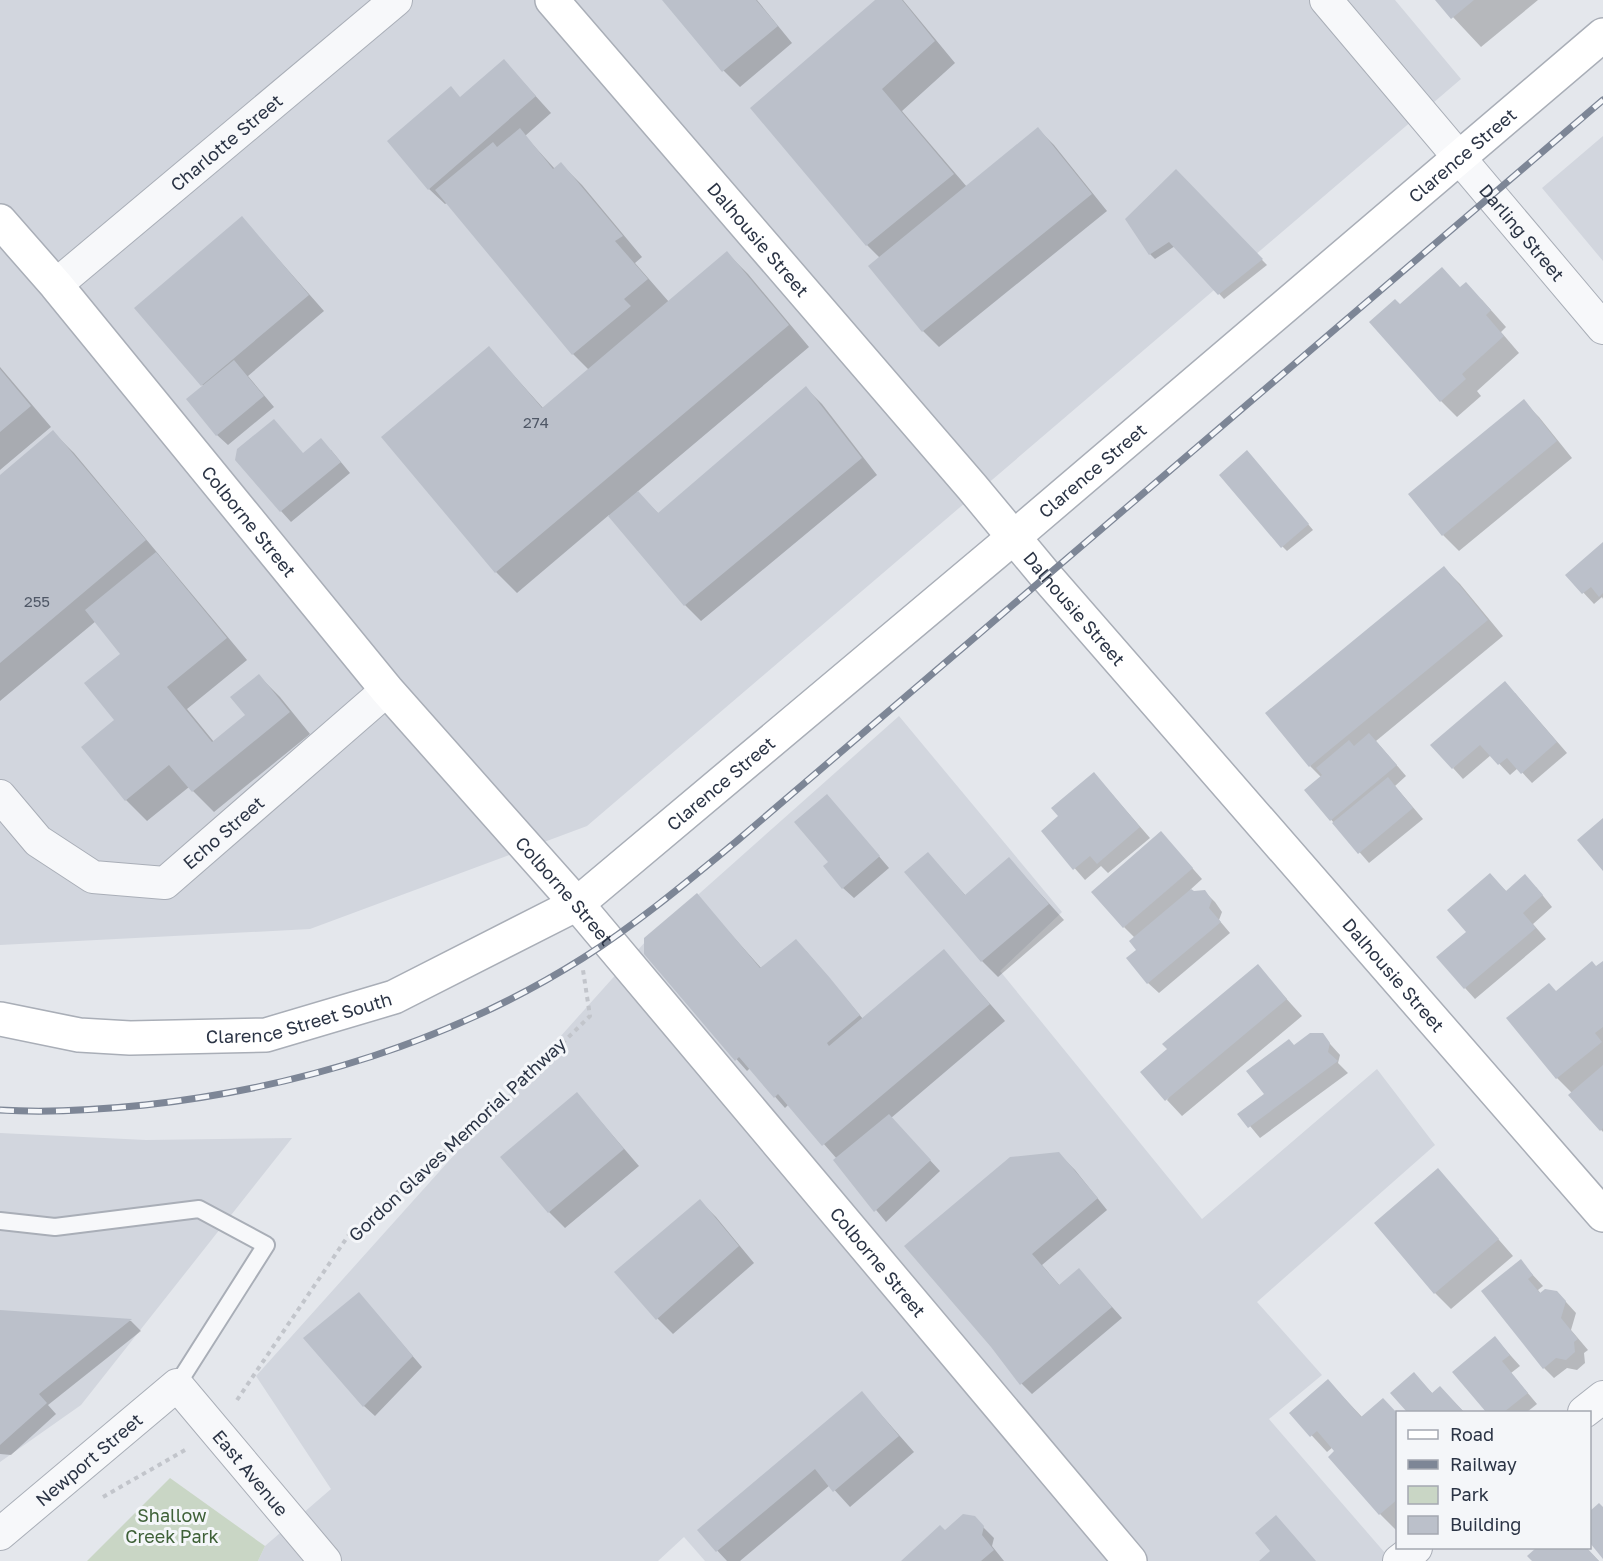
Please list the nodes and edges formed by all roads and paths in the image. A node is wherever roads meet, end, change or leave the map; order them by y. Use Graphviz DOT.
graph roads {
  1 [pos="396,0"];
  2 [pos="552,0"];
  3 [pos="1326,0"];
  4 [pos="1603,35"];
  5 [pos="1460,157"];
  6 [pos="0,221"];
  7 [pos="56,285"];
  8 [pos="1603,328"];
  9 [pos="1014,537"];
  10 [pos="387,690"];
  11 [pos="0,796"];
  12 [pos="578,904"];
  13 [pos="0,1019"];
  14 [pos="1603,1215"];
  15 [pos="0,1221"];
  16 [pos="177,1384"];
  17 [pos="1603,1397"];
  18 [pos="1586,1411"];
  19 [pos="216,1431"];
  20 [pos="100,1499"];
  21 [pos="0,1534"];
  22 [pos="1415,1549"];
  23 [pos="325,1561"];
  24 [pos="1130,1561"];
  25 [pos="1399,1561"];
  1 -- 7 [label="street, Charlotte Street"];
  2 -- 9 [label="main road, Dalhousie Street"];
  3 -- 5 [label="street, Darling Street"];
  4 -- 5 [label="main road, Clarence Street"];
  5 -- 8 [label="street, Darling Street"];
  5 -- 9 [label="main road, Clarence Street"];
  6 -- 7 [label="main road, Colborne Street"];
  7 -- 10 [label="main road, Colborne Street"];
  9 -- 12 [label="main road, Clarence Street"];
  9 -- 14 [label="main road, Dalhousie Street"];
  10 -- 11 [label="street, Echo Street"];
  10 -- 12 [label="main road, Colborne Street"];
  12 -- 13 [label="main road, Clarence Street South"];
  12 -- 19 [label="path, Gordon Glaves Memorial Pathway"];
  12 -- 24 [label="main road, Colborne Street"];
  15 -- 16 [label="lane"];
  16 -- 19 [label="street, East Avenue"];
  16 -- 21 [label="street, Newport Street"];
  17 -- 18 [label="street"];
  19 -- 20 [label="path, Gordon Glaves Memorial Pathway"];
  19 -- 23 [label="street, East Avenue"];
  22 -- 25 [label="street"];
}
